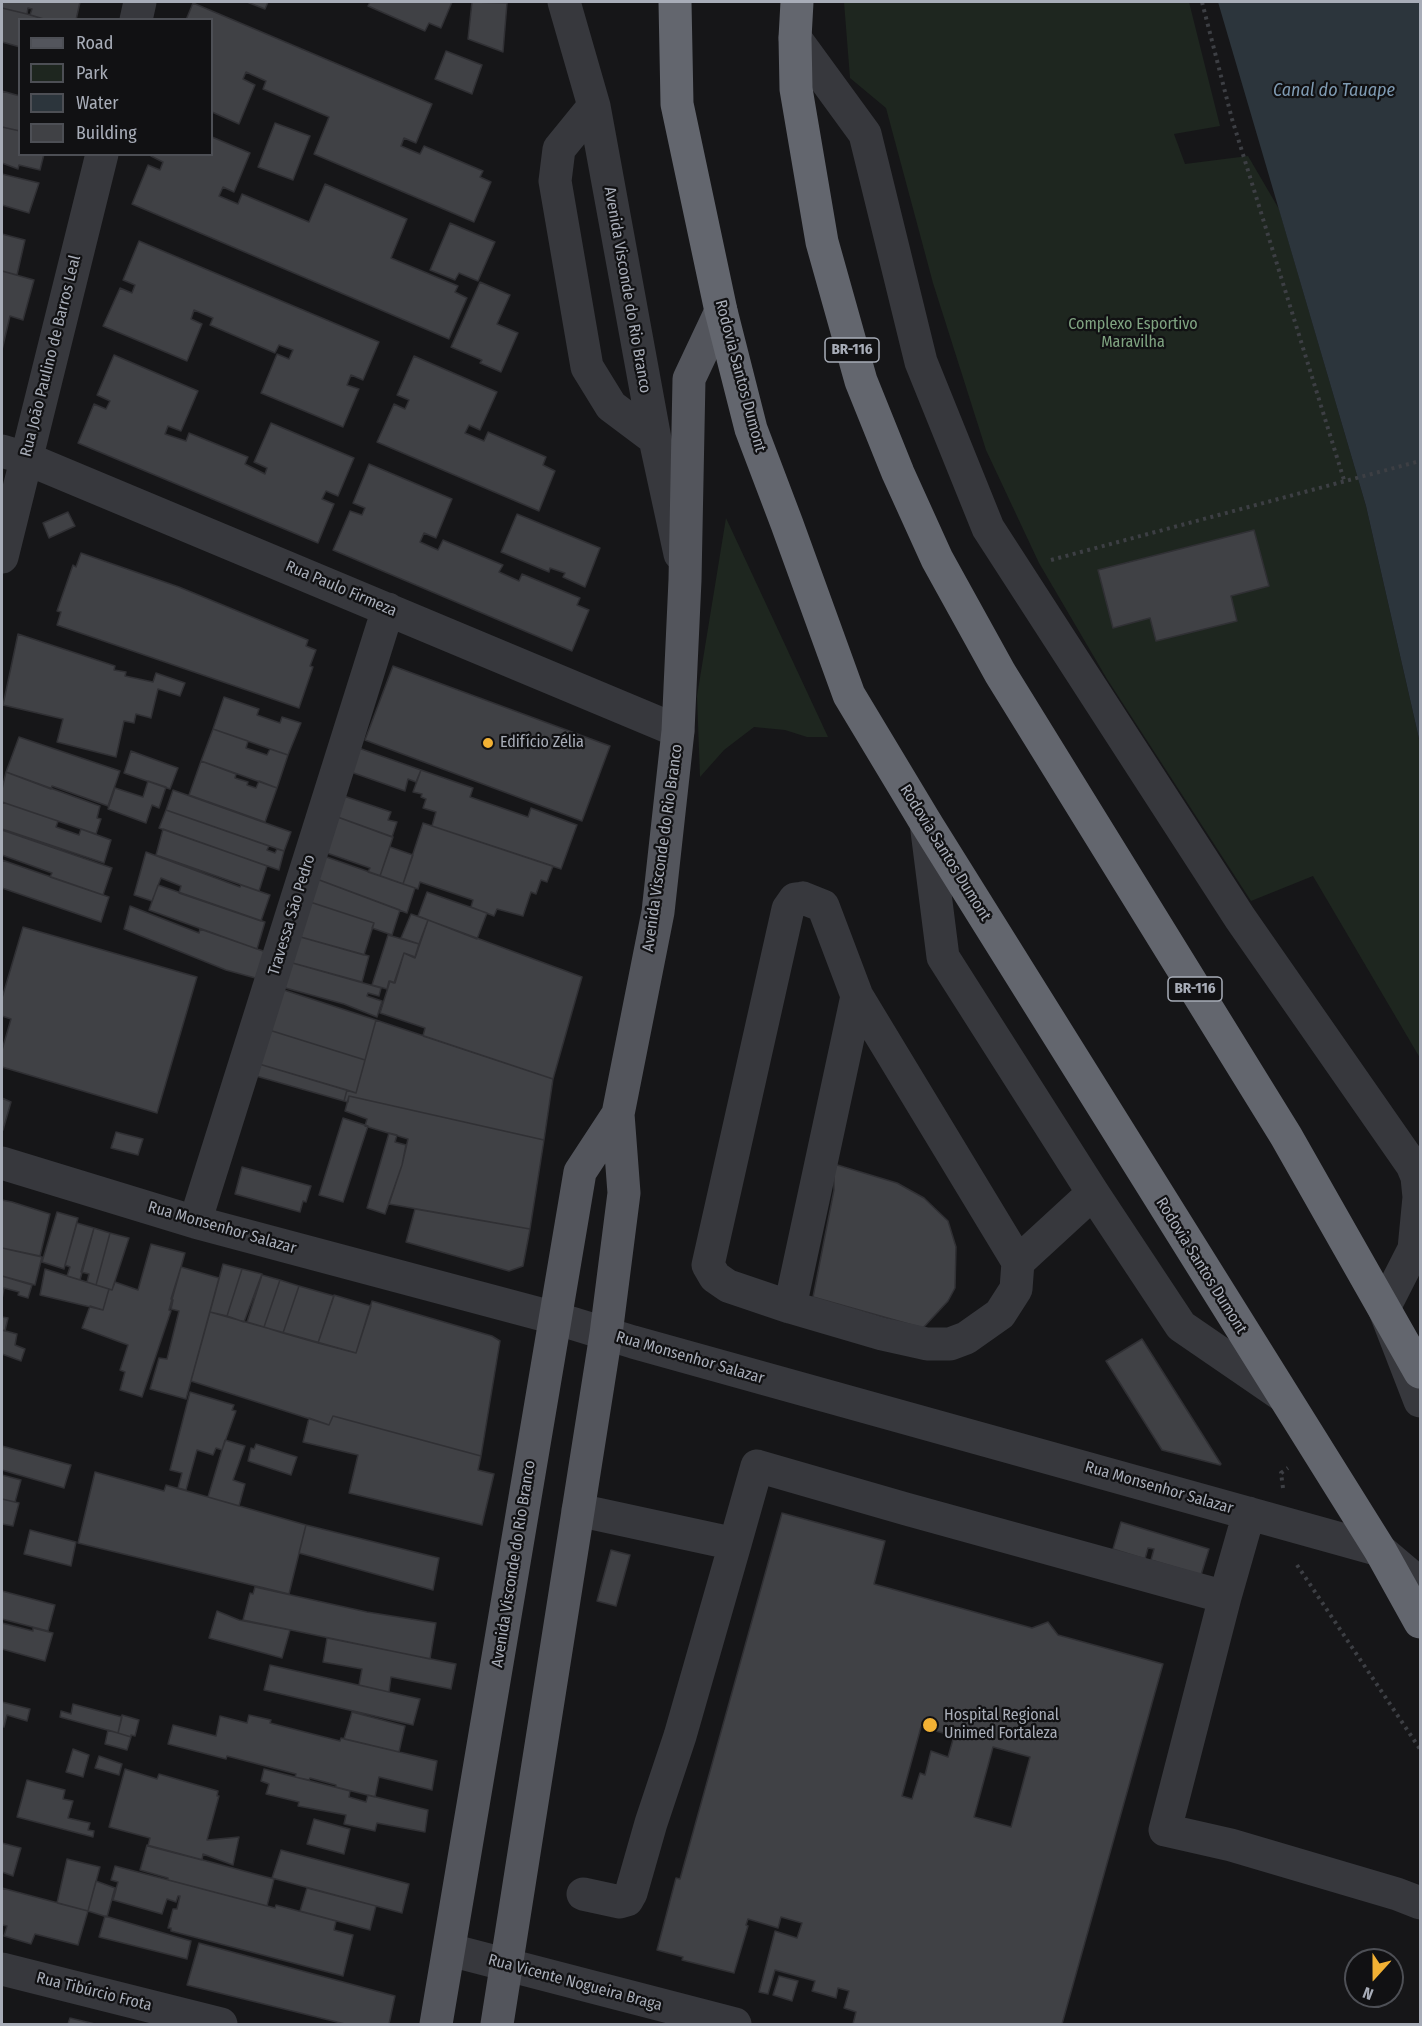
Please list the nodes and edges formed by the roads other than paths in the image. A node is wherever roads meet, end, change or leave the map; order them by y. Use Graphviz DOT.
graph roads {
  1 [pos="140,2"];
  2 [pos="564,2"];
  3 [pos="675,2"];
  4 [pos="797,2"];
  5 [pos="136,18"];
  6 [pos="795,38"];
  7 [pos="594,106"];
  8 [pos="101,156"];
  9 [pos="721,311"];
  10 [pos="654,439"];
  11 [pos="13,454"];
  12 [pos="2,557"];
  13 [pos="685,580"];
  14 [pos="388,609"];
  15 [pos="678,731"];
  16 [pos="926,823"];
  17 [pos="857,996"];
  18 [pos="618,1114"];
  19 [pos="2,1163"];
  20 [pos="1093,1193"];
  21 [pos="195,1222"];
  22 [pos="1018,1262"];
  23 [pos="790,1307"];
  24 [pos="1384,1308"];
  25 [pos="555,1318"];
  26 [pos="606,1334"];
  27 [pos="1420,1337"];
  28 [pos="1420,1372"];
  29 [pos="1283,1396"];
  30 [pos="1420,1401"];
  31 [pos="578,1510"];
  32 [pos="1249,1513"];
  33 [pos="735,1544"];
  34 [pos="1380,1550"];
  35 [pos="1420,1584"];
  36 [pos="1225,1597"];
  37 [pos="1420,1622"];
  38 [pos="583,1894"];
  39 [pos="1420,1903"];
  40 [pos="450,1950"];
  41 [pos="507,1965"];
  42 [pos="2,1969"];
  43 [pos="221,2025"];
  44 [pos="436,2025"];
  45 [pos="497,2025"];
  46 [pos="735,2025"];
  1 -- 5 [label="street"];
  2 -- 7 [label="street, Avenida Visconde do Rio Branco"];
  3 -- 9 [label="highway, Rodovia Santos Dumont"];
  4 -- 6 [label="highway, BR-116"];
  6 -- 24 [label="highway, BR-116"];
  6 -- 24 [label="street"];
  7 -- 10 [label="street, Avenida Visconde do Rio Branco"];
  7 -- 10 [label="street"];
  8 -- 11 [label="street, Rua João Paulino de Barros Leal"];
  9 -- 13 [label="main road, Avenida Visconde do Rio Branco"];
  9 -- 16 [label="highway, Rodovia Santos Dumont"];
  10 -- 13 [label="street, Avenida Visconde do Rio Branco"];
  11 -- 12 [label="street, Rua João Paulino de Barros Leal"];
  11 -- 14 [label="street, Rua Paulo Firmeza"];
  13 -- 15 [label="main road, Avenida Visconde do Rio Branco"];
  14 -- 15 [label="street, Rua Paulo Firmeza"];
  14 -- 21 [label="street, Travessa São Pedro"];
  15 -- 18 [label="main road, Avenida Visconde do Rio Branco"];
  16 -- 20 [label="street"];
  16 -- 29 [label="highway, Rodovia Santos Dumont"];
  17 -- 22 [label="street"];
  17 -- 23 [label="street"];
  17 -- 23 [label="street"];
  18 -- 25 [label="main road, Avenida Visconde do Rio Branco"];
  18 -- 26 [label="main road, Avenida Visconde do Rio Branco"];
  19 -- 21 [label="street, Rua Monsenhor Salazar"];
  20 -- 22 [label="street"];
  20 -- 29 [label="street"];
  21 -- 25 [label="street, Rua Monsenhor Salazar"];
  22 -- 23 [label="street"];
  24 -- 27 [label="highway"];
  24 -- 28 [label="highway, BR-116"];
  24 -- 30 [label="street"];
  25 -- 26 [label="street, Rua Monsenhor Salazar"];
  25 -- 40 [label="main road, Avenida Visconde do Rio Branco"];
  26 -- 31 [label="main road, Avenida Visconde do Rio Branco"];
  26 -- 32 [label="street, Rua Monsenhor Salazar"];
  29 -- 34 [label="highway, Rodovia Santos Dumont"];
  31 -- 33 [label="street"];
  31 -- 41 [label="main road, Avenida Visconde do Rio Branco"];
  32 -- 34 [label="street, Rua Monsenhor Salazar"];
  32 -- 36 [label="street"];
  33 -- 36 [label="street"];
  33 -- 38 [label="street"];
  34 -- 35 [label="street"];
  34 -- 37 [label="highway, Rodovia Santos Dumont"];
  36 -- 39 [label="street"];
  40 -- 41 [label="street, Rua Vicente Nogueira Braga"];
  40 -- 44 [label="main road, Avenida Visconde do Rio Branco"];
  41 -- 45 [label="main road, Avenida Visconde do Rio Branco"];
  41 -- 46 [label="street, Rua Vicente Nogueira Braga"];
  42 -- 43 [label="street, Rua Tibúrcio Frota"];
}
